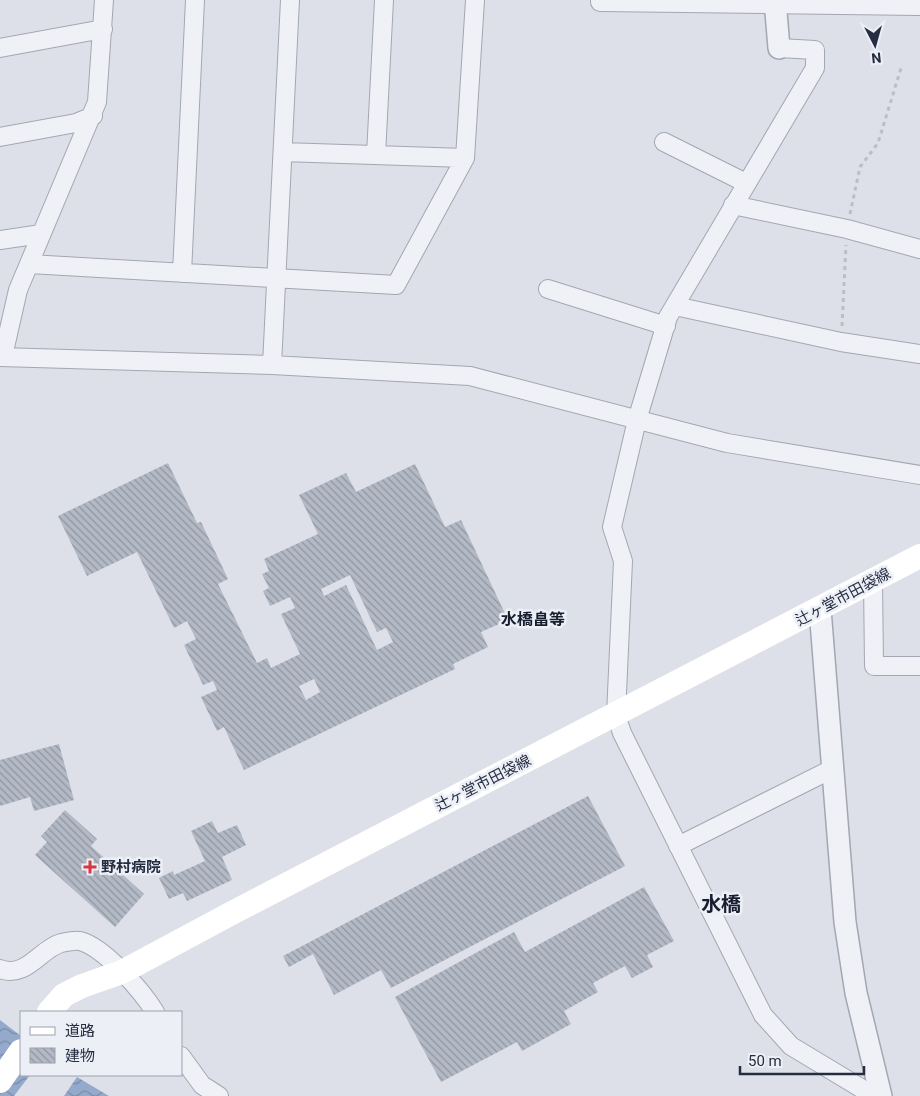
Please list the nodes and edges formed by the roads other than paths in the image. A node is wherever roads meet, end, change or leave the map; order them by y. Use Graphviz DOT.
graph roads {
  1 [pos="104,0"];
  2 [pos="195,0"];
  3 [pos="290,0"];
  4 [pos="384,0"];
  5 [pos="475,0"];
  6 [pos="600,0"];
  7 [pos="775,2"];
  8 [pos="920,6"];
  9 [pos="103,28"];
  10 [pos="0,48"];
  11 [pos="779,48"];
  12 [pos="93,116"];
  13 [pos="0,137"];
  14 [pos="664,142"];
  15 [pos="282,152"];
  16 [pos="376,155"];
  17 [pos="465,158"];
  18 [pos="746,183"];
  19 [pos="733,205"];
  20 [pos="41,234"];
  21 [pos="0,240"];
  22 [pos="920,249"];
  23 [pos="29,264"];
  24 [pos="182,273"];
  25 [pos="277,279"];
  26 [pos="548,289"];
  27 [pos="675,306"];
  28 [pos="666,326"];
  29 [pos="920,354"];
  30 [pos="1,356"];
  31 [pos="272,365"];
  32 [pos="637,420"];
  33 [pos="920,475"];
  34 [pos="920,556"];
  35 [pos="874,581"];
  36 [pos="820,610"];
  37 [pos="920,666"];
  38 [pos="616,715"];
  39 [pos="832,769"];
  40 [pos="678,846"];
  41 [pos="0,969"];
  42 [pos="122,972"];
  43 [pos="51,1011"];
  44 [pos="154,1011"];
  45 [pos="20,1052"];
  46 [pos="182,1057"];
  47 [pos="0,1081"];
  48 [pos="219,1096"];
  49 [pos="874,1096"];
  50 [pos="881,1096"];
  1 -- 9 [label="street"];
  2 -- 24 [label="street"];
  3 -- 15 [label="street"];
  4 -- 16 [label="street"];
  5 -- 17 [label="street"];
  6 -- 7 [label="street"];
  7 -- 8 [label="street"];
  7 -- 11 [label="street"];
  9 -- 10 [label="street"];
  9 -- 12 [label="street"];
  11 -- 18 [label="street"];
  12 -- 13 [label="street"];
  12 -- 20 [label="street"];
  14 -- 18 [label="street"];
  15 -- 16 [label="street"];
  15 -- 25 [label="street"];
  16 -- 17 [label="street"];
  17 -- 25 [label="street"];
  18 -- 19 [label="street"];
  19 -- 22 [label="street"];
  19 -- 27 [label="street"];
  20 -- 21 [label="street"];
  20 -- 23 [label="street"];
  23 -- 24 [label="street"];
  23 -- 30 [label="street"];
  24 -- 25 [label="street"];
  25 -- 31 [label="street"];
  26 -- 28 [label="street"];
  27 -- 28 [label="street"];
  27 -- 29 [label="street"];
  28 -- 32 [label="street"];
  30 -- 31 [label="street"];
  31 -- 32 [label="street"];
  32 -- 33 [label="street"];
  32 -- 38 [label="street"];
  34 -- 35 [label="main road, 辻ヶ堂市田袋線"];
  35 -- 36 [label="main road, 辻ヶ堂市田袋線"];
  35 -- 37 [label="street"];
  36 -- 38 [label="main road, 辻ヶ堂市田袋線"];
  36 -- 39 [label="street"];
  38 -- 40 [label="street"];
  38 -- 42 [label="main road, 辻ヶ堂市田袋線"];
  39 -- 40 [label="street"];
  39 -- 50 [label="street"];
  40 -- 49 [label="street"];
  41 -- 42 [label="street"];
  42 -- 43 [label="main road, 辻ヶ堂市田袋線"];
  42 -- 44 [label="street"];
  45 -- 47 [label="main road"];
  46 -- 48 [label="street"];
}
